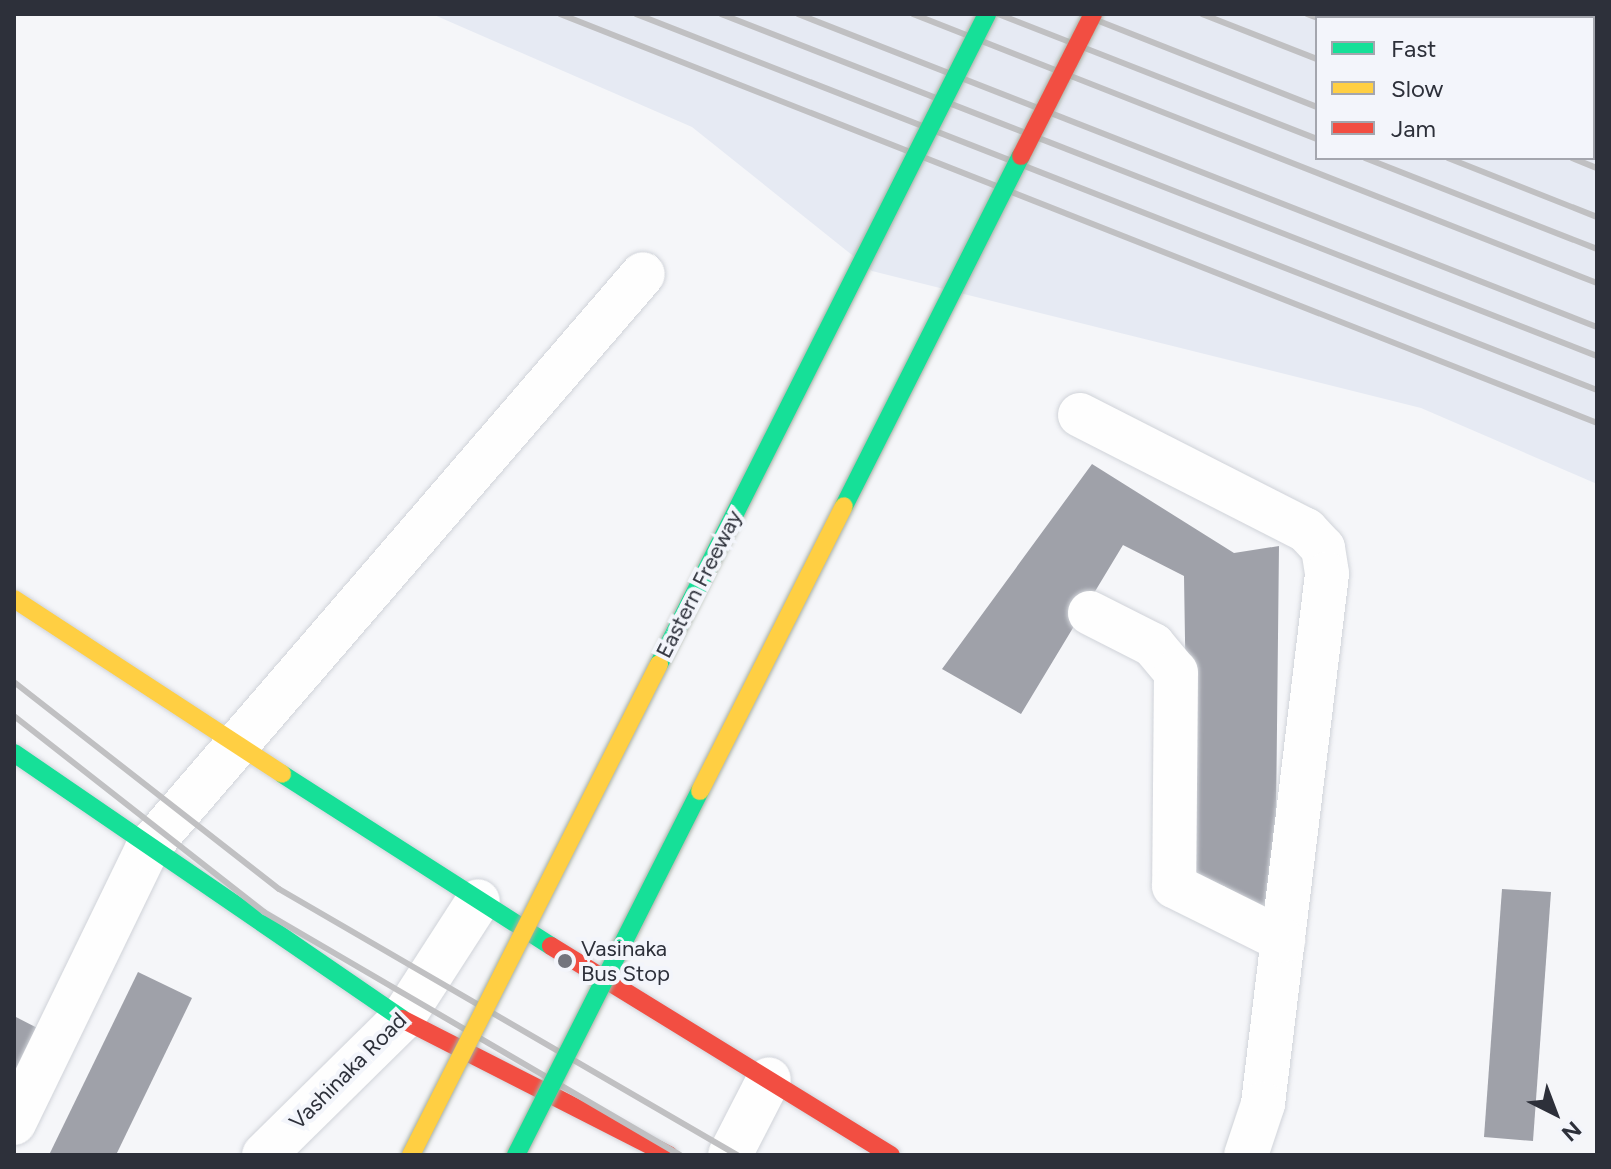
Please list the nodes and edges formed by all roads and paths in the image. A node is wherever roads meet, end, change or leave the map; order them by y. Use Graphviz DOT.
graph roads {
  1 [pos="987,14"];
  2 [pos="1093,14"];
  3 [pos="643,274"];
  4 [pos="1080,415"];
  5 [pos="14,599"];
  6 [pos="1090,613"];
  7 [pos="233,744"];
  8 [pos="14,753"];
  9 [pos="147,849"];
  10 [pos="478,901"];
  11 [pos="1283,940"];
  12 [pos="402,1019"];
  13 [pos="769,1079"];
  14 [pos="14,1123"];
  15 [pos="264,1155"];
  16 [pos="411,1155"];
  17 [pos="516,1155"];
  18 [pos="669,1155"];
  19 [pos="730,1155"];
  20 [pos="890,1155"];
  21 [pos="1246,1155"];
  1 -- 16 [label="main road, Eastern Freeway, bridge"];
  2 -- 17 [label="main road, bridge"];
  3 -- 7 [label="street"];
  4 -- 11 [label="street"];
  5 -- 7 [label="main road"];
  6 -- 11 [label="street"];
  7 -- 9 [label="street"];
  7 -- 10 [label="main road"];
  8 -- 9 [label="main road"];
  9 -- 12 [label="main road"];
  9 -- 14 [label="street"];
  10 -- 12 [label="street, Vashinaka Road"];
  10 -- 13 [label="main road"];
  11 -- 21 [label="street"];
  12 -- 15 [label="street, Vashinaka Road"];
  12 -- 18 [label="main road"];
  13 -- 19 [label="street"];
  13 -- 20 [label="main road"];
}
